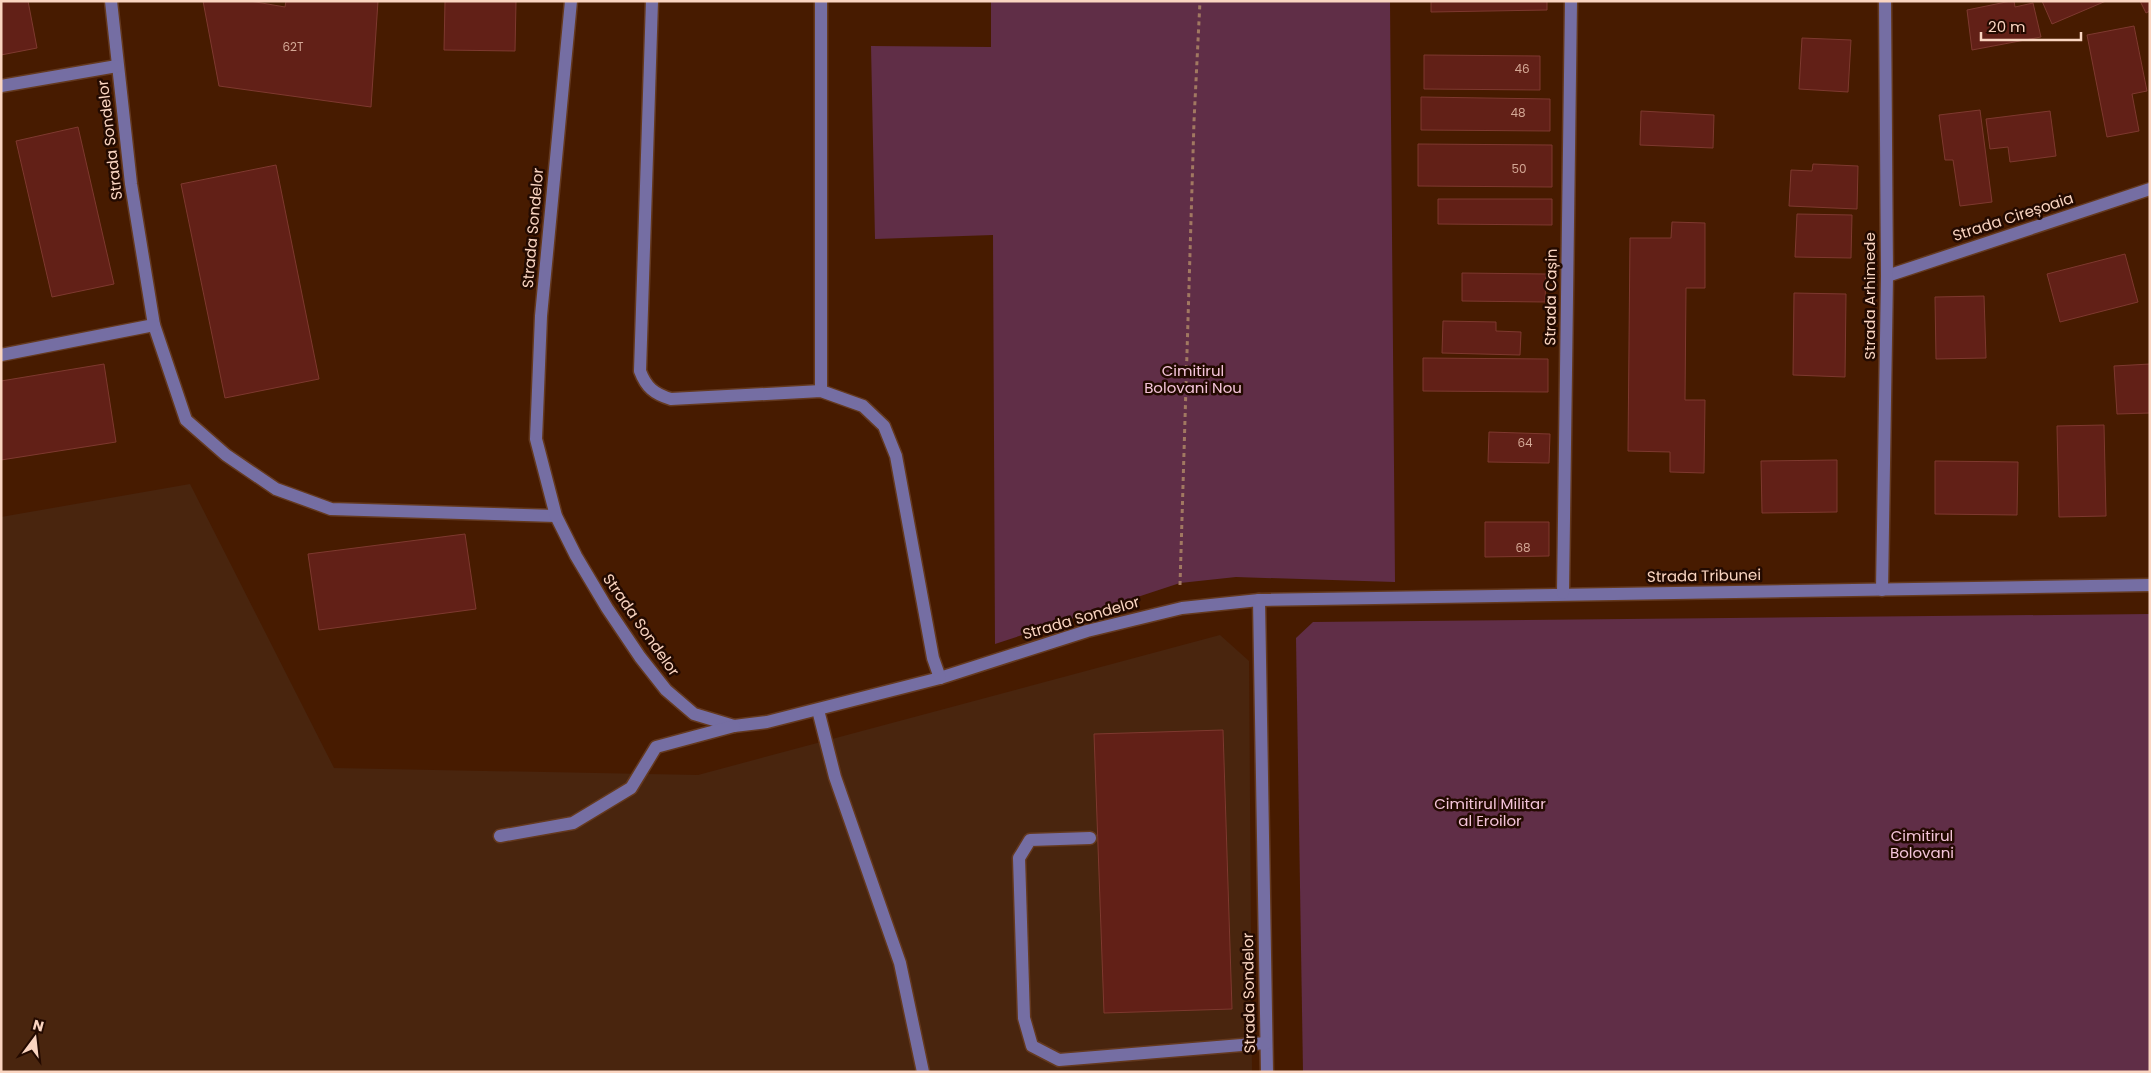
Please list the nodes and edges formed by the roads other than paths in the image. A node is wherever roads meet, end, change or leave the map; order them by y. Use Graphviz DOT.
graph roads {
  1 [pos="111,1"];
  2 [pos="572,1"];
  3 [pos="652,1"];
  4 [pos="821,1"];
  5 [pos="1571,1"];
  6 [pos="1885,1"];
  7 [pos="117,66"];
  8 [pos="1,86"];
  9 [pos="2150,189"];
  10 [pos="1887,276"];
  11 [pos="154,325"];
  12 [pos="1,355"];
  13 [pos="821,391"];
  14 [pos="556,516"];
  15 [pos="2150,585"];
  16 [pos="1882,590"];
  17 [pos="1564,593"];
  18 [pos="1259,600"];
  19 [pos="940,678"];
  20 [pos="818,710"];
  21 [pos="734,726"];
  22 [pos="500,836"];
  23 [pos="1090,838"];
  24 [pos="1266,1043"];
  25 [pos="923,1072"];
  26 [pos="1267,1072"];
  1 -- 7 [label="street"];
  2 -- 14 [label="street, Strada Sondelor"];
  3 -- 13 [label="street"];
  4 -- 13 [label="street"];
  5 -- 17 [label="street, Strada Cașin"];
  6 -- 10 [label="street, Strada Arhimede"];
  7 -- 8 [label="street, Strada Sondelor"];
  7 -- 11 [label="street, Strada Sondelor"];
  9 -- 10 [label="street, Strada Cireșoaia"];
  10 -- 16 [label="street, Strada Arhimede"];
  11 -- 12 [label="street"];
  11 -- 14 [label="street, Strada Sondelor"];
  13 -- 19 [label="street"];
  14 -- 21 [label="street, Strada Sondelor"];
  15 -- 16 [label="street, Strada Tribunei"];
  16 -- 17 [label="street, Strada Tribunei"];
  17 -- 18 [label="street, Strada Tribunei"];
  18 -- 19 [label="street, Strada Sondelor"];
  18 -- 24 [label="street, Strada Sondelor"];
  19 -- 20 [label="street, Strada Sondelor"];
  20 -- 21 [label="street, Strada Sondelor"];
  20 -- 25 [label="street"];
  21 -- 22 [label="street"];
  23 -- 24 [label="street"];
  24 -- 26 [label="street, Strada Sondelor"];
}
